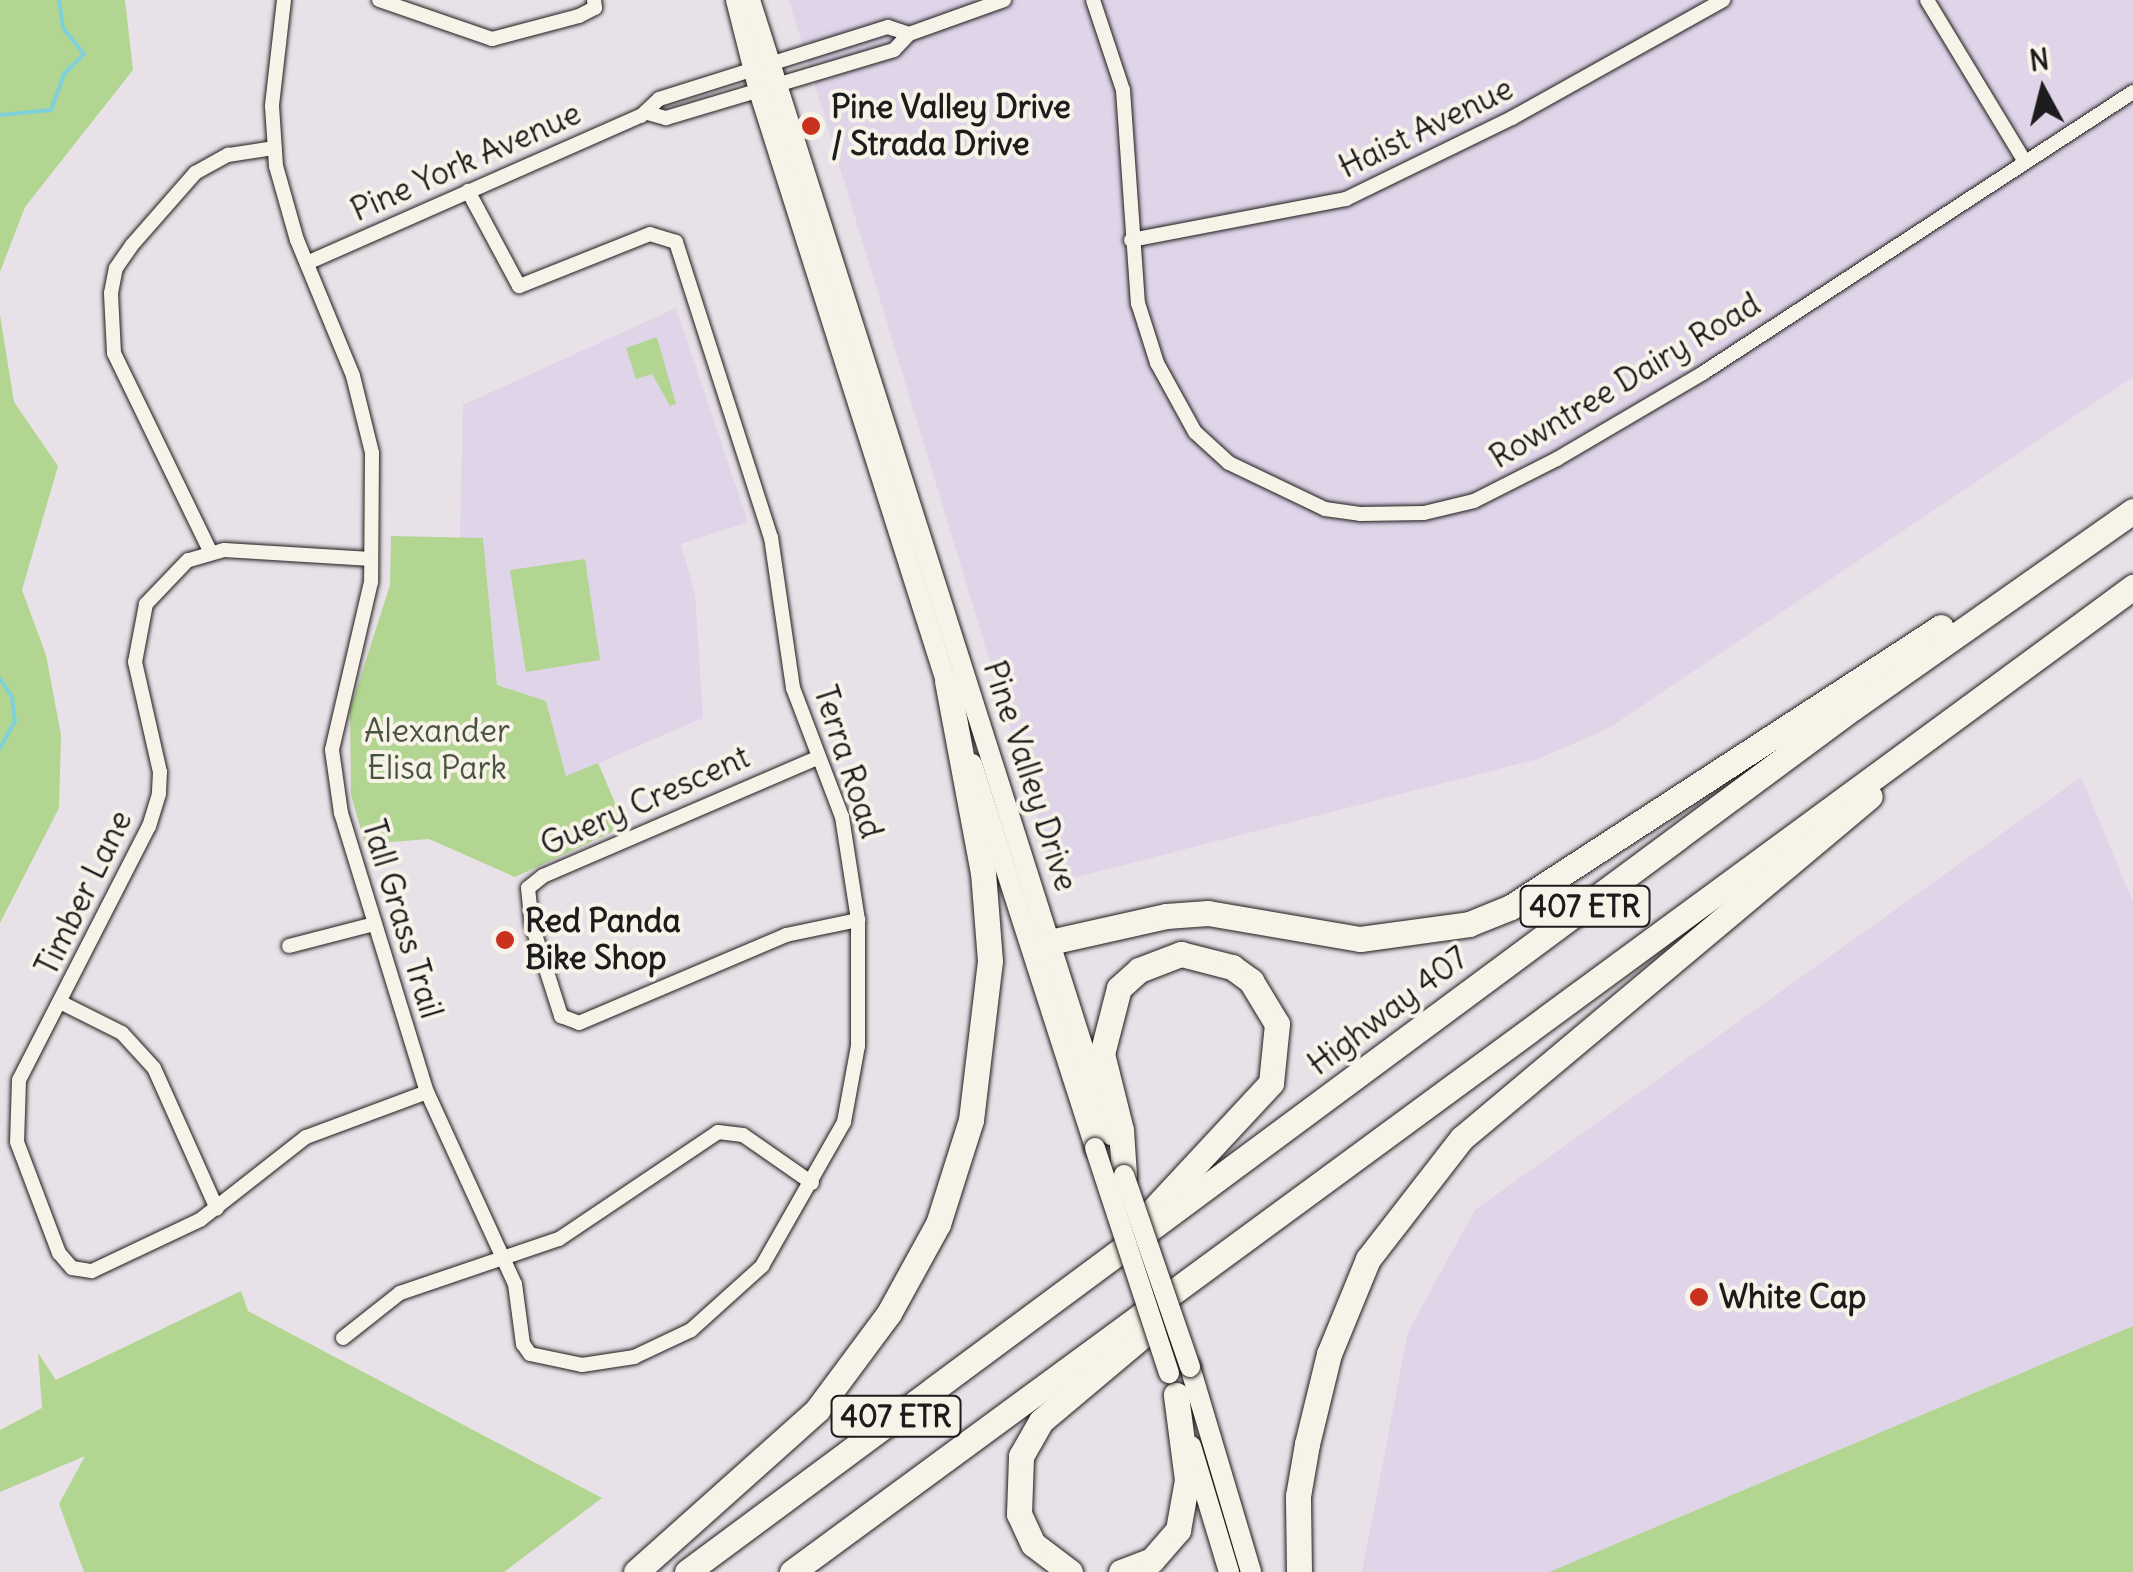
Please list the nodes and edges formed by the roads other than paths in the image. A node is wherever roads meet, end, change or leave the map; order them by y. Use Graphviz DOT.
graph roads {
  1 [pos="284,0"];
  2 [pos="382,0"];
  3 [pos="594,0"];
  4 [pos="736,0"];
  5 [pos="750,0"];
  6 [pos="1004,0"];
  7 [pos="1093,0"];
  8 [pos="1723,0"];
  9 [pos="1927,0"];
  10 [pos="909,34"];
  11 [pos="774,62"];
  12 [pos="752,68"];
  13 [pos="780,84"];
  14 [pos="758,92"];
  15 [pos="2133,92"];
  16 [pos="648,113"];
  17 [pos="274,148"];
  18 [pos="2025,162"];
  19 [pos="468,191"];
  20 [pos="1131,240"];
  21 [pos="306,263"];
  22 [pos="2133,511"];
  23 [pos="212,554"];
  24 [pos="2066,555"];
  25 [pos="370,559"];
  26 [pos="2133,587"];
  27 [pos="947,681"];
  28 [pos="1998,681"];
  29 [pos="817,758"];
  30 [pos="858,920"];
  31 [pos="374,924"];
  32 [pos="289,946"];
  33 [pos="1044,948"];
  34 [pos="62,1003"];
  35 [pos="426,1092"];
  36 [pos="1110,1145"];
  37 [pos="1124,1175"];
  38 [pos="812,1183"];
  39 [pos="217,1209"];
  40 [pos="1248,1238"];
  41 [pos="504,1258"];
  42 [pos="1106,1260"];
  43 [pos="344,1338"];
  44 [pos="1172,1384"];
  45 [pos="636,1572"];
  46 [pos="687,1572"];
  47 [pos="792,1572"];
  48 [pos="1070,1572"];
  49 [pos="1120,1572"];
  50 [pos="1229,1572"];
  51 [pos="1251,1572"];
  52 [pos="1300,1572"];
  1 -- 17 [label="street, Tall Grass Trail"];
  2 -- 3 [label="street"];
  4 -- 12 [label="main road, Pine Valley Drive"];
  5 -- 11 [label="main road, Pine Valley Drive"];
  6 -- 10 [label="street"];
  7 -- 20 [label="street, Rowntree Dairy Road"];
  8 -- 20 [label="street, Haist Avenue"];
  9 -- 18 [label="street"];
  10 -- 11 [label="street, Pine York Avenue"];
  10 -- 13 [label="street, Pine York Avenue"];
  11 -- 12 [label="street, Pine York Avenue"];
  11 -- 13 [label="main road, Pine Valley Drive"];
  12 -- 14 [label="main road, Pine Valley Drive"];
  12 -- 16 [label="street, Pine York Avenue"];
  13 -- 14 [label="street, Pine York Avenue"];
  13 -- 33 [label="main road, Pine Valley Drive"];
  14 -- 16 [label="street, Pine York Avenue"];
  14 -- 27 [label="main road, Pine Valley Drive"];
  15 -- 18 [label="street, Rowntree Dairy Road"];
  16 -- 19 [label="street, Pine York Avenue"];
  17 -- 21 [label="street, Tall Grass Trail"];
  17 -- 23 [label="street"];
  18 -- 20 [label="street, Rowntree Dairy Road"];
  19 -- 21 [label="street, Pine York Avenue"];
  19 -- 29 [label="street, Terra Road"];
  21 -- 25 [label="street, Tall Grass Trail"];
  22 -- 24 [label="highway, Highway 407 / 407 ETR"];
  23 -- 25 [label="street, Timber Lane"];
  23 -- 34 [label="street, Timber Lane"];
  24 -- 33 [label="highway"];
  24 -- 42 [label="highway, Highway 407 / 407 ETR"];
  25 -- 31 [label="street, Tall Grass Trail"];
  26 -- 28 [label="highway, 407 ETR"];
  27 -- 33 [label="main road, Pine Valley Drive"];
  27 -- 45 [label="highway"];
  28 -- 40 [label="highway, 407 ETR"];
  28 -- 52 [label="highway"];
  29 -- 30 [label="street, Terra Road"];
  29 -- 30 [label="street, Guery Crescent"];
  30 -- 38 [label="street, Terra Road"];
  31 -- 32 [label="street"];
  31 -- 35 [label="street, Tall Grass Trail"];
  33 -- 36 [label="main road, Pine Valley Drive"];
  34 -- 39 [label="street"];
  34 -- 39 [label="street, Timber Lane"];
  35 -- 39 [label="street, Timber Lane"];
  35 -- 41 [label="street, Tall Grass Trail"];
  36 -- 37 [label="highway"];
  36 -- 42 [label="highway"];
  36 -- 44 [label="main road, Pine Valley Drive, bridge"];
  37 -- 51 [label="main road, bridge"];
  38 -- 41 [label="street"];
  38 -- 41 [label="street, Terra Road"];
  40 -- 47 [label="highway, 407 ETR"];
  40 -- 48 [label="highway"];
  41 -- 43 [label="street"];
  42 -- 46 [label="highway, Highway 407 / 407 ETR"];
  44 -- 49 [label="highway"];
  44 -- 50 [label="main road, Pine Valley Drive"];
}
